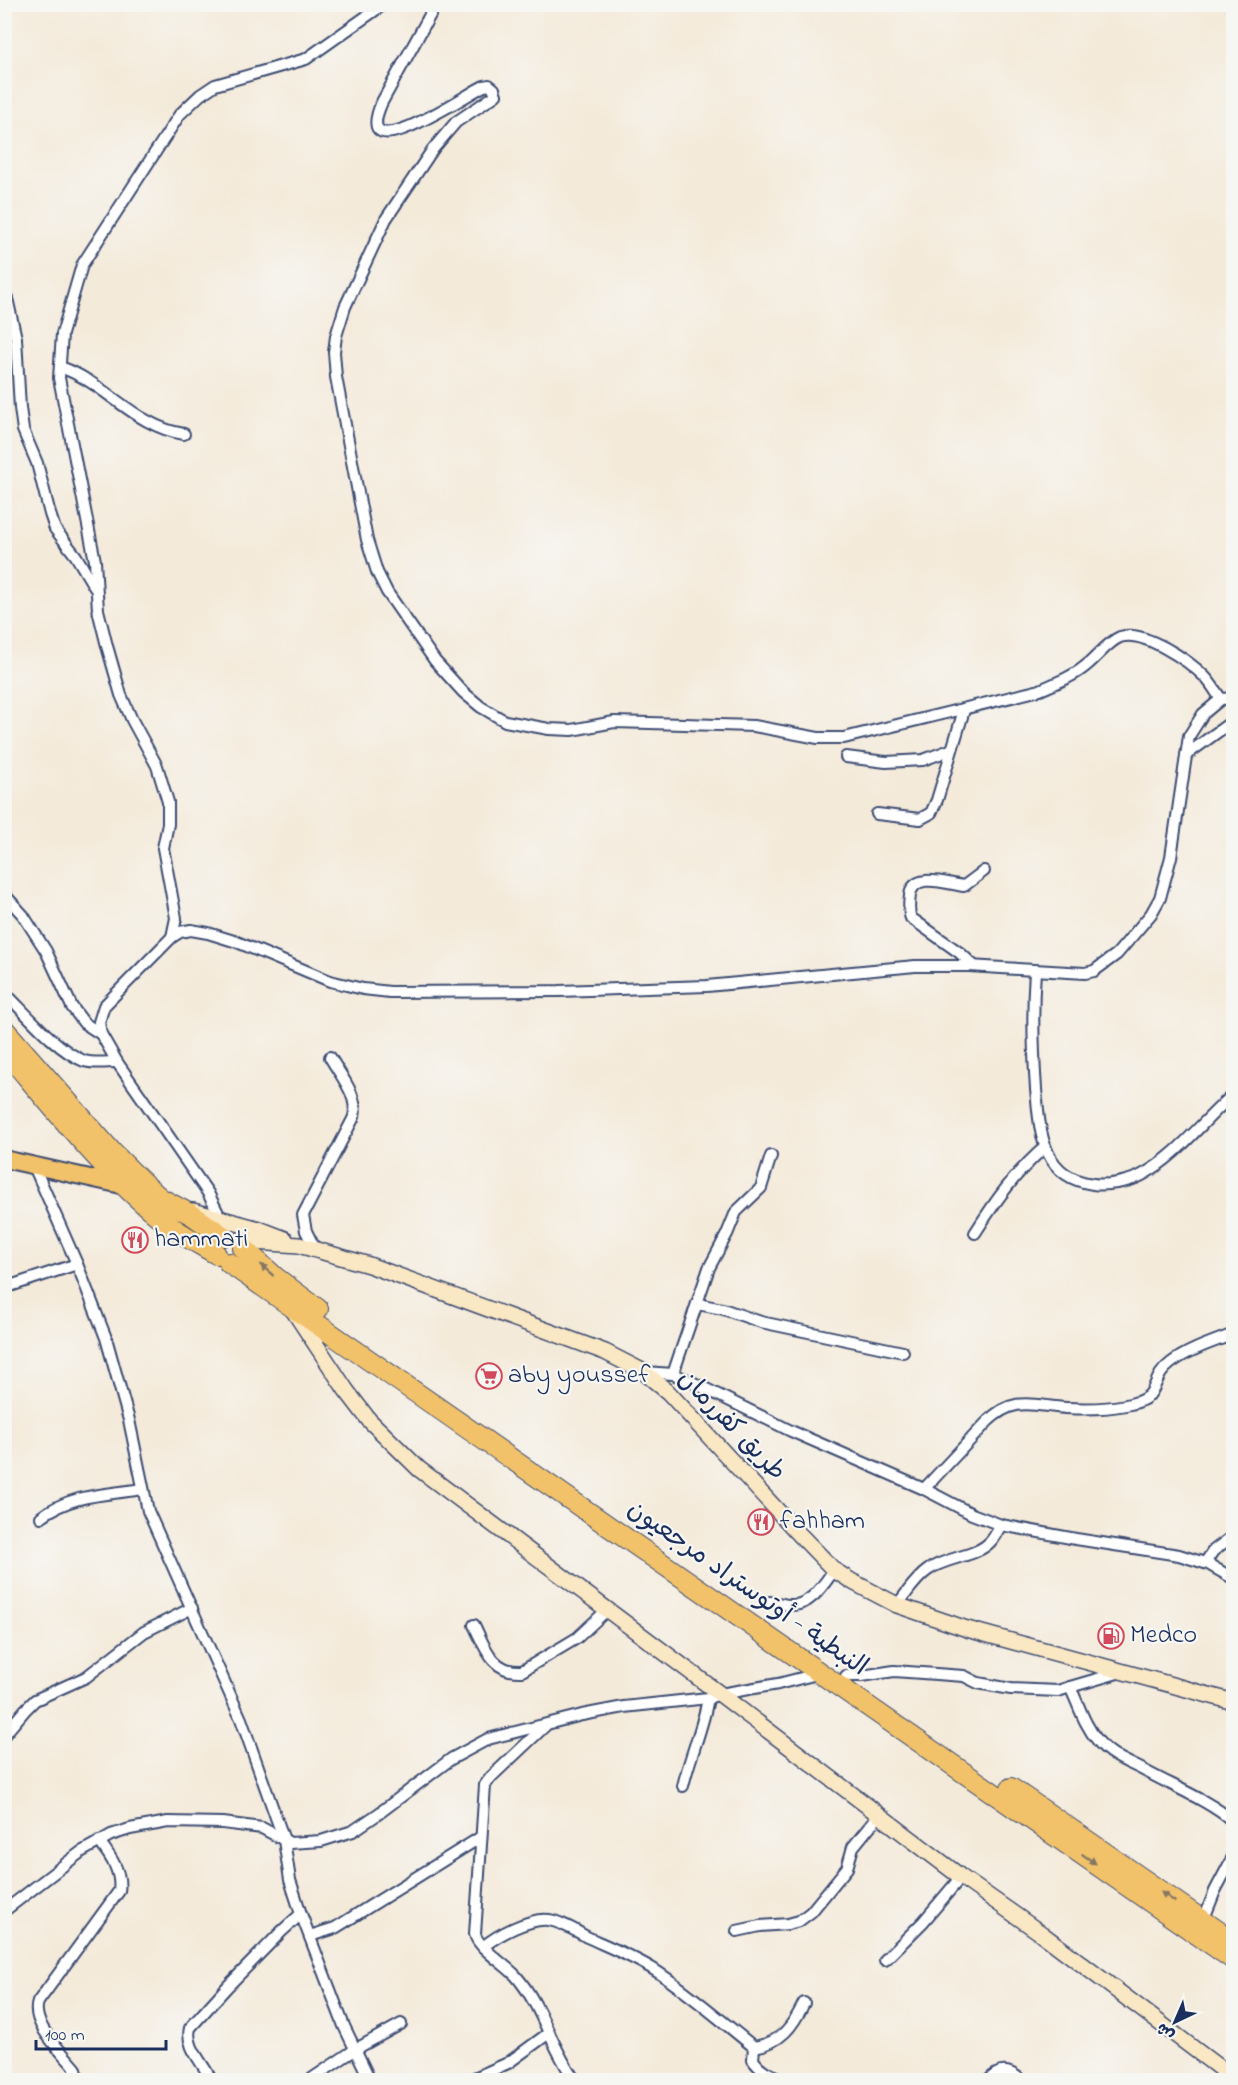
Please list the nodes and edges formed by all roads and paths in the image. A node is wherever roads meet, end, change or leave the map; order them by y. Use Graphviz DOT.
graph roads {
  1 [pos="384,4"];
  2 [pos="436,4"];
  3 [pos="6,298"];
  4 [pos="60,368"];
  5 [pos="184,434"];
  6 [pos="97,591"];
  7 [pos="1233,698"];
  8 [pos="1221,699"];
  9 [pos="964,710"];
  10 [pos="1233,720"];
  11 [pos="950,750"];
  12 [pos="1186,755"];
  13 [pos="846,757"];
  14 [pos="877,814"];
  15 [pos="984,871"];
  16 [pos="4,894"];
  17 [pos="172,937"];
  18 [pos="974,966"];
  19 [pos="1035,970"];
  20 [pos="4,992"];
  21 [pos="4,1029"];
  22 [pos="101,1034"];
  23 [pos="4,1050"];
  24 [pos="330,1057"];
  25 [pos="117,1062"];
  26 [pos="1233,1094"];
  27 [pos="1045,1147"];
  28 [pos="771,1156"];
  29 [pos="4,1159"];
  30 [pos="33,1164"];
  31 [pos="126,1186"];
  32 [pos="167,1201"];
  33 [pos="975,1233"];
  34 [pos="231,1236"];
  35 [pos="299,1245"];
  36 [pos="315,1249"];
  37 [pos="222,1259"];
  38 [pos="77,1264"];
  39 [pos="4,1288"];
  40 [pos="697,1304"];
  41 [pos="291,1306"];
  42 [pos="1233,1334"];
  43 [pos="903,1352"];
  44 [pos="644,1372"];
  45 [pos="673,1374"];
  46 [pos="142,1489"];
  47 [pos="924,1489"];
  48 [pos="41,1517"];
  49 [pos="1001,1525"];
  50 [pos="1233,1535"];
  51 [pos="1205,1563"];
  52 [pos="834,1570"];
  53 [pos="1233,1580"];
  54 [pos="770,1602"];
  55 [pos="897,1605"];
  56 [pos="192,1608"];
  57 [pos="608,1609"];
  58 [pos="474,1625"];
  59 [pos="1124,1671"];
  60 [pos="822,1673"];
  61 [pos="846,1676"];
  62 [pos="1070,1688"];
  63 [pos="714,1696"];
  64 [pos="1233,1702"];
  65 [pos="547,1724"];
  66 [pos="4,1735"];
  67 [pos="683,1786"];
  68 [pos="879,1815"];
  69 [pos="1233,1822"];
  70 [pos="481,1838"];
  71 [pos="284,1840"];
  72 [pos="99,1841"];
  73 [pos="1233,1855"];
  74 [pos="961,1877"];
  75 [pos="4,1911"];
  76 [pos="302,1914"];
  77 [pos="1203,1921"];
  78 [pos="737,1931"];
  79 [pos="310,1936"];
  80 [pos="1233,1942"];
  81 [pos="483,1947"];
  82 [pos="885,1960"];
  83 [pos="1233,1960"];
  84 [pos="804,2003"];
  85 [pos="401,2024"];
  86 [pos="549,2033"];
  87 [pos="754,2047"];
  88 [pos="356,2049"];
  89 [pos="1233,2079"];
  90 [pos="75,2080"];
  91 [pos="211,2080"];
  92 [pos="310,2080"];
  93 [pos="370,2080"];
  94 [pos="470,2080"];
  95 [pos="575,2080"];
  96 [pos="785,2080"];
  97 [pos="989,2080"];
  98 [pos="1021,2080"];
  1 -- 4 [label="street"];
  2 -- 9 [label="street"];
  3 -- 6 [label="street"];
  4 -- 5 [label="street"];
  4 -- 6 [label="street"];
  6 -- 17 [label="street"];
  7 -- 8 [label="street"];
  8 -- 9 [label="street"];
  8 -- 12 [label="street"];
  9 -- 11 [label="street"];
  10 -- 12 [label="street"];
  11 -- 13 [label="street"];
  11 -- 14 [label="street"];
  12 -- 19 [label="street"];
  15 -- 18 [label="street"];
  16 -- 22 [label="street"];
  17 -- 18 [label="street"];
  17 -- 22 [label="street"];
  18 -- 19 [label="street"];
  19 -- 27 [label="street"];
  20 -- 25 [label="street"];
  21 -- 32 [label="highway, النبطية - أوتوستراد مرجعيون"];
  22 -- 25 [label="street"];
  23 -- 31 [label="highway, النبطية - أوتوستراد مرجعيون"];
  24 -- 36 [label="street"];
  25 -- 34 [label="street"];
  26 -- 27 [label="street"];
  27 -- 33 [label="street"];
  28 -- 40 [label="street"];
  29 -- 30 [label="main road"];
  30 -- 31 [label="main road"];
  30 -- 38 [label="street"];
  31 -- 32 [label="main road"];
  31 -- 37 [label="highway, النبطية - أوتوستراد مرجعيون"];
  32 -- 34 [label="highway, النبطية - أوتوستراد مرجعيون"];
  34 -- 35 [label="street, طريق كفررمان"];
  34 -- 35 [label="street"];
  34 -- 37 [label="highway"];
  61 -- 34 [label="highway, النبطية - أوتوستراد مرجعيون, one-way"];
  35 -- 36 [label="street, طريق كفررمان"];
  36 -- 44 [label="street, طريق كفررمان"];
  37 -- 41 [label="highway, النبطية - أوتوستراد مرجعيون"];
  38 -- 39 [label="street"];
  38 -- 46 [label="street"];
  40 -- 43 [label="street"];
  40 -- 45 [label="street"];
  41 -- 57 [label="street"];
  41 -- 60 [label="highway, النبطية - أوتوستراد مرجعيون"];
  42 -- 47 [label="street"];
  44 -- 45 [label="street"];
  44 -- 52 [label="street, طريق كفررمان"];
  45 -- 47 [label="street"];
  46 -- 48 [label="street"];
  46 -- 56 [label="street"];
  47 -- 49 [label="street"];
  49 -- 51 [label="street"];
  49 -- 55 [label="street"];
  50 -- 51 [label="street"];
  51 -- 53 [label="street"];
  52 -- 54 [label="street"];
  52 -- 55 [label="street, طريق كفررمان"];
  55 -- 59 [label="street, طريق كفررمان"];
  56 -- 66 [label="street"];
  56 -- 71 [label="street"];
  57 -- 58 [label="street"];
  57 -- 63 [label="street"];
  59 -- 62 [label="street"];
  59 -- 64 [label="street, طريق كفررمان"];
  60 -- 63 [label="street"];
  60 -- 83 [label="highway, النبطية - أوتوستراد مرجعيون, one-way"];
  61 -- 62 [label="street"];
  77 -- 61 [label="highway, النبطية - أوتوستراد مرجعيون, one-way"];
  62 -- 69 [label="street"];
  63 -- 65 [label="street"];
  63 -- 67 [label="street"];
  63 -- 68 [label="street"];
  65 -- 70 [label="street"];
  65 -- 71 [label="street"];
  68 -- 74 [label="street"];
  68 -- 78 [label="street"];
  70 -- 79 [label="street"];
  70 -- 81 [label="street"];
  71 -- 72 [label="street"];
  71 -- 76 [label="street"];
  72 -- 75 [label="street"];
  72 -- 90 [label="street"];
  73 -- 77 [label="street"];
  74 -- 82 [label="street"];
  74 -- 89 [label="street"];
  76 -- 79 [label="street"];
  76 -- 91 [label="street"];
  77 -- 80 [label="highway, النبطية - أوتوستراد مرجعيون"];
  79 -- 88 [label="street"];
  81 -- 86 [label="street"];
  81 -- 87 [label="street"];
  84 -- 87 [label="street"];
  85 -- 88 [label="street"];
  86 -- 94 [label="street"];
  86 -- 95 [label="street"];
  87 -- 96 [label="street"];
  88 -- 92 [label="street"];
  88 -- 93 [label="street"];
  97 -- 98 [label="street"];
}
